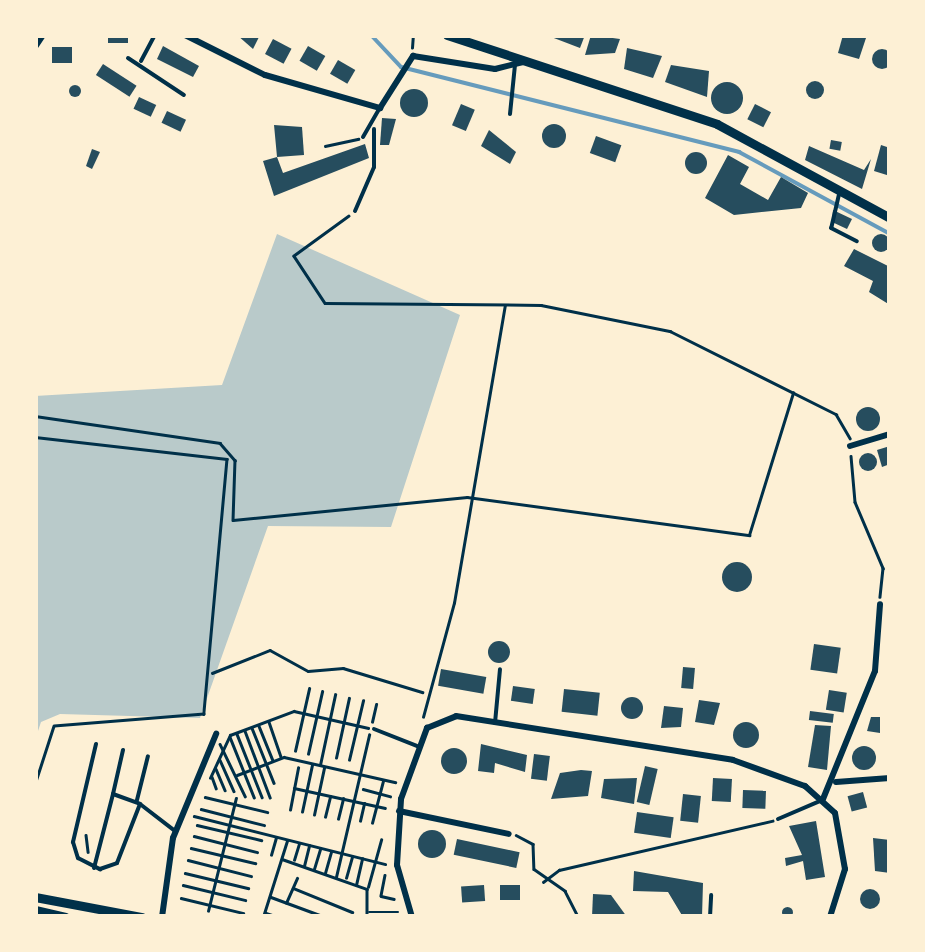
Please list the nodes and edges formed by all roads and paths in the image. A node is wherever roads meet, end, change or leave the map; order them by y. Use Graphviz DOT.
graph roads {
  1 [pos="44,35"];
  2 [pos="155,35"];
  3 [pos="184,35"];
  4 [pos="413,35"];
  5 [pos="447,35"];
  6 [pos="35,47"];
  7 [pos="414,56"];
  8 [pos="128,58"];
  9 [pos="141,60"];
  10 [pos="519,64"];
  11 [pos="184,95"];
  12 [pos="380,108"];
  13 [pos="510,114"];
  14 [pos="374,129"];
  15 [pos="363,137"];
  16 [pos="325,146"];
  17 [pos="837,195"];
  18 [pos="355,211"];
  19 [pos="890,218"];
  20 [pos="856,241"];
  21 [pos="506,304"];
  22 [pos="793,392"];
  23 [pos="35,416"];
  24 [pos="890,434"];
  25 [pos="35,438"];
  26 [pos="850,446"];
  27 [pos="468,498"];
  28 [pos="880,604"];
  29 [pos="500,668"];
  30 [pos="210,674"];
  31 [pos="308,689"];
  32 [pos="322,692"];
  33 [pos="424,693"];
  34 [pos="336,695"];
  35 [pos="349,698"];
  36 [pos="363,701"];
  37 [pos="376,704"];
  38 [pos="303,714"];
  39 [pos="316,716"];
  40 [pos="330,720"];
  41 [pos="268,721"];
  42 [pos="344,722"];
  43 [pos="495,722"];
  44 [pos="258,725"];
  45 [pos="357,726"];
  46 [pos="252,727"];
  47 [pos="428,728"];
  48 [pos="372,729"];
  49 [pos="244,730"];
  50 [pos="237,732"];
  51 [pos="230,735"];
  52 [pos="215,738"];
  53 [pos="96,744"];
  54 [pos="225,746"];
  55 [pos="417,746"];
  56 [pos="124,750"];
  57 [pos="295,751"];
  58 [pos="308,754"];
  59 [pos="148,756"];
  60 [pos="282,758"];
  61 [pos="336,758"];
  62 [pos="219,759"];
  63 [pos="349,760"];
  64 [pos="274,761"];
  65 [pos="266,764"];
  66 [pos="312,764"];
  67 [pos="322,766"];
  68 [pos="258,767"];
  69 [pos="214,768"];
  70 [pos="298,768"];
  71 [pos="252,770"];
  72 [pos="245,772"];
  73 [pos="359,774"];
  74 [pos="237,775"];
  75 [pos="890,778"];
  76 [pos="384,780"];
  77 [pos="836,782"];
  78 [pos="274,784"];
  79 [pos="35,785"];
  80 [pos="404,787"];
  81 [pos="216,788"];
  82 [pos="294,788"];
  83 [pos="363,789"];
  84 [pos="225,790"];
  85 [pos="306,790"];
  86 [pos="234,791"];
  87 [pos="319,793"];
  88 [pos="380,793"];
  89 [pos="112,794"];
  90 [pos="330,795"];
  91 [pos="245,796"];
  92 [pos="390,796"];
  93 [pos="205,797"];
  94 [pos="254,797"];
  95 [pos="262,797"];
  96 [pos="270,797"];
  97 [pos="236,798"];
  98 [pos="343,798"];
  99 [pos="352,799"];
  100 [pos="823,799"];
  101 [pos="138,802"];
  102 [pos="364,802"];
  103 [pos="234,804"];
  104 [pos="377,806"];
  105 [pos="385,808"];
  106 [pos="200,809"];
  107 [pos="290,810"];
  108 [pos="399,811"];
  109 [pos="267,812"];
  110 [pos="302,812"];
  111 [pos="184,813"];
  112 [pos="314,815"];
  113 [pos="231,816"];
  114 [pos="325,817"];
  115 [pos="338,819"];
  116 [pos="778,820"];
  117 [pos="360,821"];
  118 [pos="383,821"];
  119 [pos="198,825"];
  120 [pos="229,825"];
  121 [pos="264,825"];
  122 [pos="176,832"];
  123 [pos="227,832"];
  124 [pos="509,834"];
  125 [pos="194,836"];
  126 [pos="277,837"];
  127 [pos="288,839"];
  128 [pos="260,840"];
  129 [pos="381,840"];
  130 [pos="300,842"];
  131 [pos="224,844"];
  132 [pos="310,845"];
  133 [pos="191,848"];
  134 [pos="321,848"];
  135 [pos="331,850"];
  136 [pos="257,852"];
  137 [pos="342,853"];
  138 [pos="272,855"];
  139 [pos="221,856"];
  140 [pos="352,856"];
  141 [pos="363,858"];
  142 [pos="282,859"];
  143 [pos="188,860"];
  144 [pos="376,861"];
  145 [pos="294,863"];
  146 [pos="254,864"];
  147 [pos="397,865"];
  148 [pos="304,866"];
  149 [pos="94,868"];
  150 [pos="218,868"];
  151 [pos="314,869"];
  152 [pos="185,873"];
  153 [pos="325,873"];
  154 [pos="384,875"];
  155 [pos="251,876"];
  156 [pos="336,877"];
  157 [pos="297,878"];
  158 [pos="216,880"];
  159 [pos="346,881"];
  160 [pos="543,882"];
  161 [pos="182,885"];
  162 [pos="356,885"];
  163 [pos="248,888"];
  164 [pos="292,888"];
  165 [pos="368,892"];
  166 [pos="212,893"];
  167 [pos="710,895"];
  168 [pos="35,896"];
  169 [pos="380,896"];
  170 [pos="270,897"];
  171 [pos="181,898"];
  172 [pos="246,900"];
  173 [pos="394,900"];
  174 [pos="286,903"];
  175 [pos="210,904"];
  176 [pos="35,910"];
  177 [pos="208,911"];
  178 [pos="352,912"];
  179 [pos="398,912"];
  180 [pos="59,913"];
  181 [pos="243,913"];
  182 [pos="264,914"];
  183 [pos="367,915"];
  184 [pos="142,917"];
  185 [pos="162,917"];
  186 [pos="278,917"];
  187 [pos="325,917"];
  188 [pos="412,917"];
  189 [pos="578,917"];
  190 [pos="710,917"];
  191 [pos="830,917"];
  1 -- 6 [label="street"];
  2 -- 9 [label="lane"];
  3 -- 12 [label="street"];
  4 -- 7 [label="path"];
  5 -- 10 [label="street"];
  7 -- 10 [label="street"];
  7 -- 12 [label="street"];
  8 -- 9 [label="lane"];
  9 -- 11 [label="lane"];
  10 -- 13 [label="lane"];
  10 -- 17 [label="street"];
  12 -- 14 [label="lane"];
  14 -- 15 [label="lane"];
  14 -- 18 [label="lane"];
  15 -- 16 [label="path"];
  17 -- 19 [label="street"];
  17 -- 20 [label="lane"];
  18 -- 21 [label="path"];
  21 -- 22 [label="path"];
  21 -- 27 [label="path"];
  22 -- 26 [label="path"];
  22 -- 27 [label="path"];
  23 -- 27 [label="path"];
  24 -- 26 [label="street"];
  25 -- 30 [label="path"];
  26 -- 28 [label="path"];
  27 -- 33 [label="path"];
  28 -- 77 [label="street"];
  29 -- 43 [label="lane"];
  30 -- 33 [label="path"];
  30 -- 79 [label="path"];
  31 -- 38 [label="path"];
  32 -- 39 [label="path"];
  33 -- 47 [label="path"];
  34 -- 40 [label="path"];
  35 -- 42 [label="path"];
  36 -- 45 [label="path"];
  37 -- 48 [label="path"];
  38 -- 39 [label="path"];
  38 -- 41 [label="path"];
  38 -- 57 [label="path"];
  39 -- 40 [label="path"];
  39 -- 58 [label="path"];
  40 -- 42 [label="path"];
  40 -- 67 [label="path"];
  41 -- 44 [label="path"];
  41 -- 60 [label="path"];
  42 -- 45 [label="path"];
  42 -- 61 [label="path"];
  43 -- 47 [label="street"];
  43 -- 100 [label="street"];
  44 -- 46 [label="path"];
  44 -- 64 [label="path"];
  45 -- 48 [label="path"];
  45 -- 63 [label="path"];
  46 -- 49 [label="path"];
  46 -- 65 [label="path"];
  47 -- 55 [label="street"];
  48 -- 55 [label="lane"];
  48 -- 73 [label="path"];
  49 -- 50 [label="path"];
  49 -- 68 [label="path"];
  50 -- 51 [label="path"];
  50 -- 71 [label="path"];
  51 -- 54 [label="path"];
  51 -- 72 [label="path"];
  52 -- 54 [label="path"];
  52 -- 111 [label="street"];
  53 -- 149 [label="lane"];
  54 -- 62 [label="path"];
  54 -- 74 [label="path"];
  55 -- 80 [label="street"];
  56 -- 89 [label="lane"];
  59 -- 101 [label="lane"];
  60 -- 64 [label="path"];
  60 -- 66 [label="path"];
  62 -- 69 [label="path"];
  62 -- 86 [label="path"];
  64 -- 65 [label="path"];
  65 -- 68 [label="path"];
  65 -- 78 [label="path"];
  66 -- 67 [label="path"];
  66 -- 85 [label="path"];
  67 -- 73 [label="path"];
  67 -- 87 [label="path"];
  68 -- 71 [label="path"];
  68 -- 96 [label="path"];
  69 -- 81 [label="path"];
  69 -- 84 [label="path"];
  70 -- 82 [label="path"];
  71 -- 72 [label="path"];
  71 -- 95 [label="path"];
  72 -- 74 [label="path"];
  72 -- 94 [label="path"];
  73 -- 76 [label="path"];
  73 -- 99 [label="path"];
  74 -- 91 [label="path"];
  75 -- 77 [label="street"];
  76 -- 80 [label="path"];
  76 -- 88 [label="path"];
  77 -- 100 [label="street"];
  80 -- 108 [label="street"];
  82 -- 85 [label="path"];
  82 -- 107 [label="path"];
  83 -- 88 [label="path"];
  85 -- 87 [label="path"];
  85 -- 110 [label="path"];
  87 -- 90 [label="path"];
  87 -- 112 [label="path"];
  88 -- 92 [label="path"];
  88 -- 104 [label="path"];
  89 -- 101 [label="lane"];
  89 -- 149 [label="lane"];
  90 -- 98 [label="path"];
  90 -- 114 [label="path"];
  93 -- 103 [label="path"];
  97 -- 103 [label="path"];
  98 -- 99 [label="path"];
  98 -- 115 [label="path"];
  99 -- 102 [label="path"];
  99 -- 137 [label="path"];
  100 -- 116 [label="lane"];
  100 -- 191 [label="street"];
  101 -- 122 [label="lane"];
  101 -- 149 [label="lane"];
  102 -- 104 [label="path"];
  102 -- 117 [label="path"];
  103 -- 109 [label="path"];
  103 -- 113 [label="path"];
  104 -- 105 [label="path"];
  104 -- 118 [label="path"];
  106 -- 113 [label="path"];
  108 -- 124 [label="street"];
  108 -- 147 [label="street"];
  111 -- 120 [label="path"];
  111 -- 122 [label="street"];
  113 -- 120 [label="path"];
  113 -- 121 [label="path"];
  116 -- 160 [label="path"];
  119 -- 123 [label="path"];
  120 -- 123 [label="path"];
  120 -- 126 [label="path"];
  122 -- 185 [label="street"];
  123 -- 128 [label="path"];
  123 -- 131 [label="path"];
  124 -- 160 [label="path"];
  125 -- 131 [label="path"];
  126 -- 127 [label="path"];
  126 -- 138 [label="path"];
  127 -- 130 [label="path"];
  127 -- 142 [label="path"];
  129 -- 144 [label="path"];
  130 -- 132 [label="path"];
  130 -- 145 [label="path"];
  131 -- 136 [label="path"];
  131 -- 139 [label="path"];
  132 -- 134 [label="path"];
  132 -- 148 [label="path"];
  133 -- 139 [label="path"];
  134 -- 135 [label="path"];
  134 -- 151 [label="path"];
  135 -- 137 [label="path"];
  135 -- 153 [label="path"];
  137 -- 140 [label="path"];
  137 -- 156 [label="path"];
  139 -- 146 [label="path"];
  139 -- 150 [label="path"];
  140 -- 141 [label="path"];
  140 -- 159 [label="path"];
  141 -- 144 [label="path"];
  141 -- 162 [label="path"];
  142 -- 145 [label="path"];
  142 -- 170 [label="path"];
  143 -- 150 [label="path"];
  144 -- 147 [label="path"];
  144 -- 165 [label="path"];
  145 -- 148 [label="path"];
  147 -- 188 [label="street"];
  148 -- 151 [label="path"];
  150 -- 155 [label="path"];
  150 -- 158 [label="path"];
  151 -- 153 [label="path"];
  152 -- 158 [label="path"];
  153 -- 156 [label="path"];
  154 -- 169 [label="path"];
  156 -- 159 [label="path"];
  157 -- 164 [label="path"];
  158 -- 163 [label="path"];
  158 -- 166 [label="path"];
  159 -- 162 [label="path"];
  160 -- 189 [label="path"];
  161 -- 166 [label="path"];
  162 -- 165 [label="path"];
  164 -- 174 [label="path"];
  164 -- 178 [label="path"];
  165 -- 169 [label="path"];
  165 -- 183 [label="path"];
  166 -- 172 [label="path"];
  166 -- 175 [label="path"];
  167 -- 190 [label="lane"];
  168 -- 180 [label="street"];
  169 -- 173 [label="path"];
  170 -- 174 [label="path"];
  170 -- 182 [label="path"];
  171 -- 175 [label="path"];
  174 -- 187 [label="path"];
  175 -- 177 [label="path"];
  175 -- 181 [label="path"];
  176 -- 180 [label="street"];
  179 -- 183 [label="path"];
  180 -- 184 [label="street"];
  182 -- 186 [label="path"];
}
